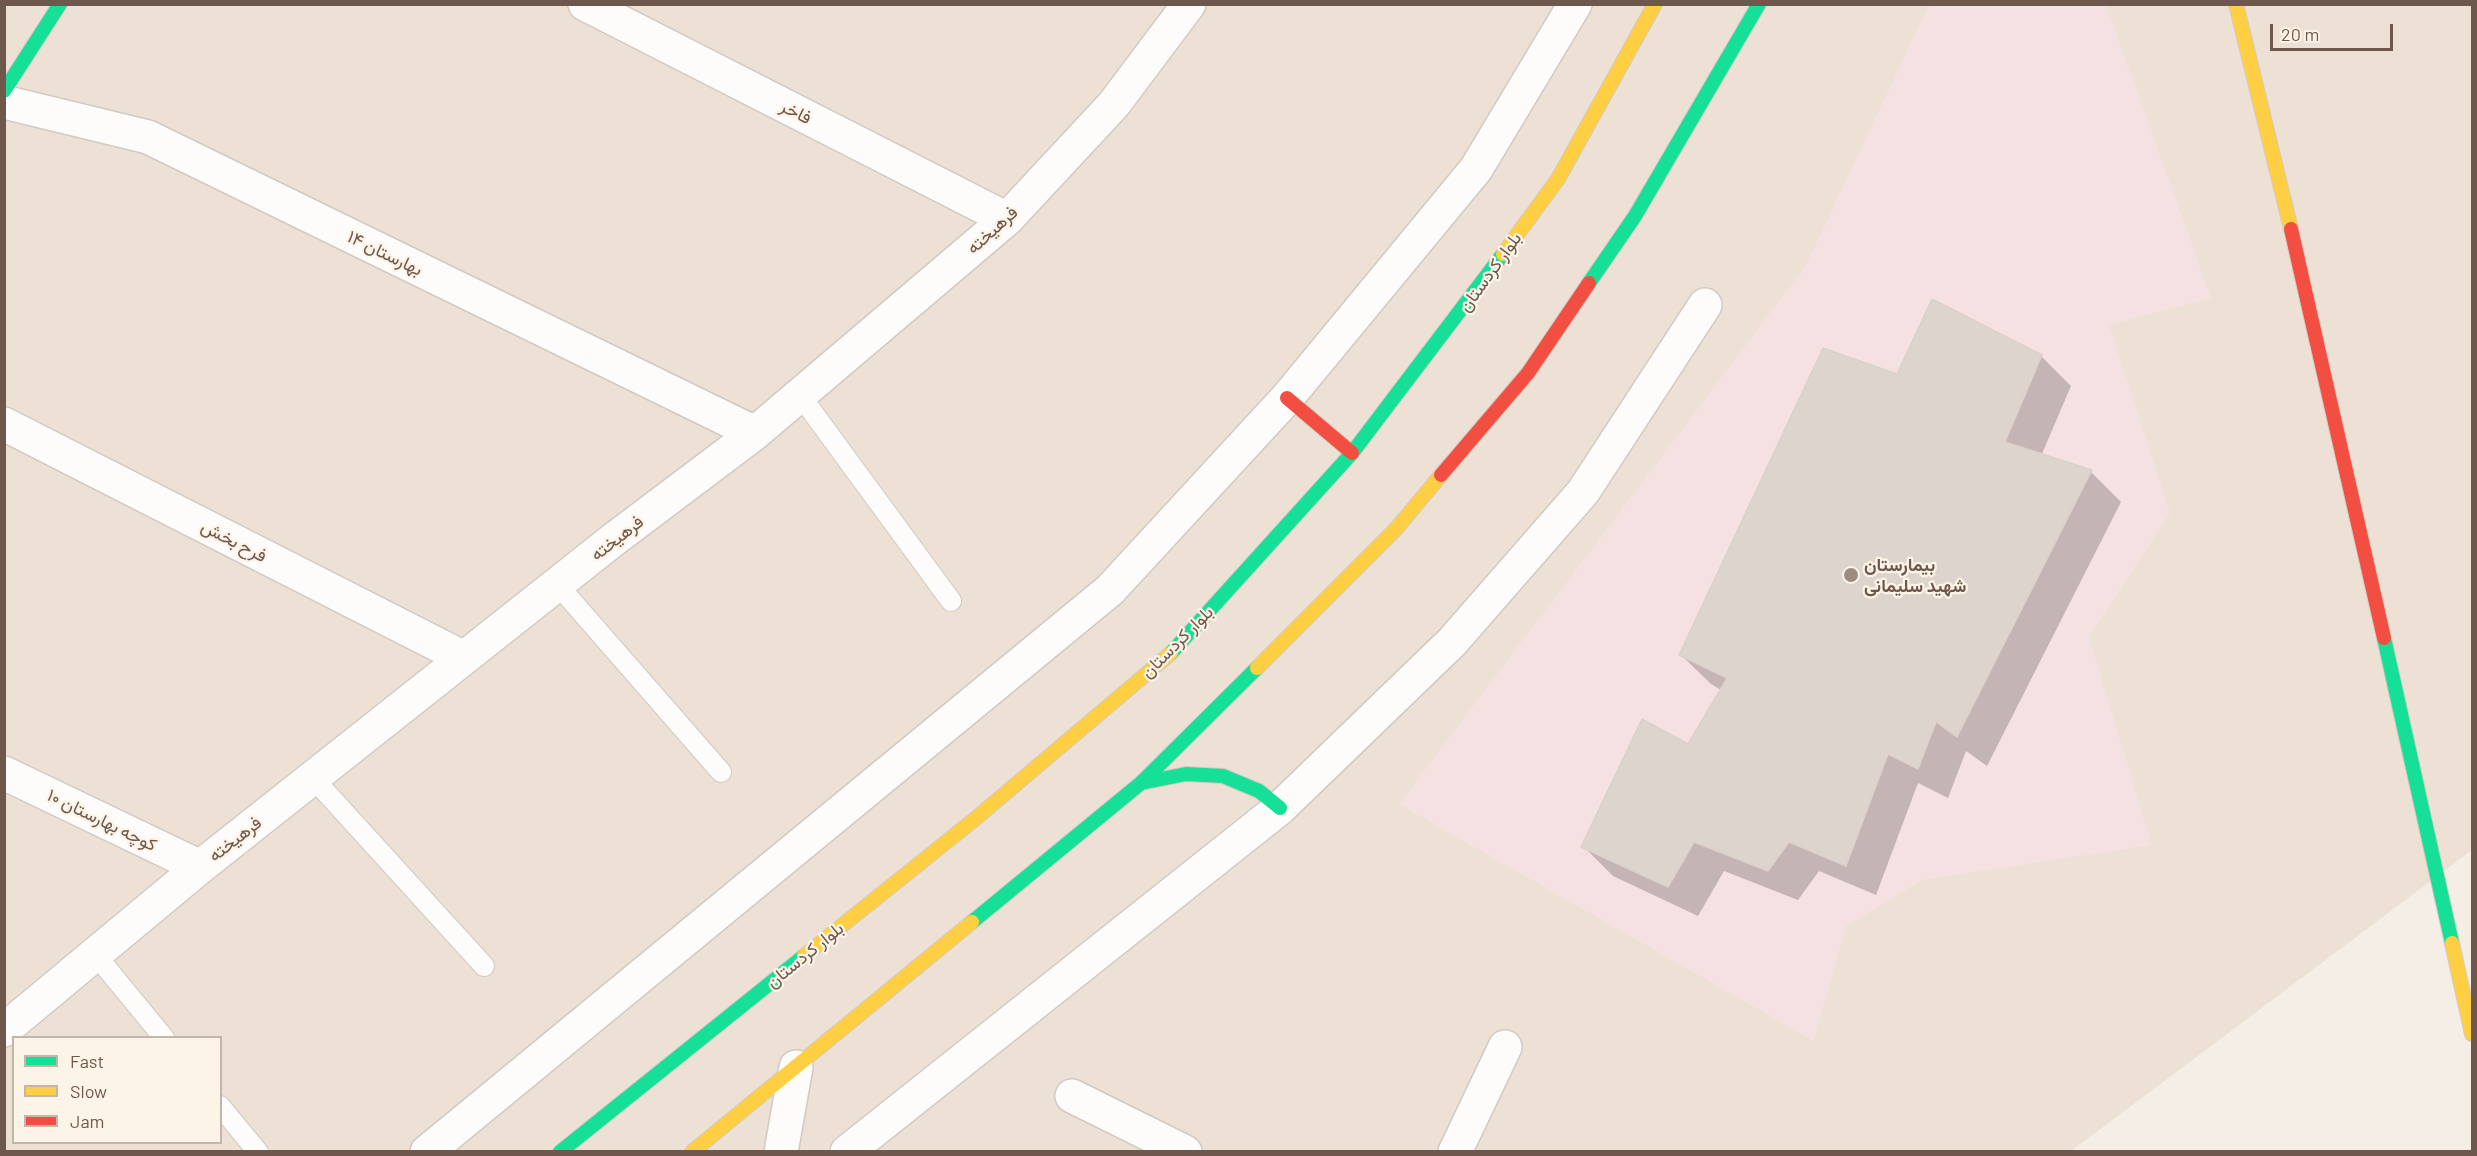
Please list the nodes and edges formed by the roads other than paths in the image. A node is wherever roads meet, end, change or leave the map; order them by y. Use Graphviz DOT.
graph roads {
  1 [pos="60,4"];
  2 [pos="585,4"];
  3 [pos="1189,4"];
  4 [pos="1575,4"];
  5 [pos="1655,4"];
  6 [pos="1759,4"];
  7 [pos="2236,4"];
  8 [pos="4,91"];
  9 [pos="4,102"];
  10 [pos="1007,219"];
  11 [pos="1705,305"];
  12 [pos="801,394"];
  13 [pos="1287,398"];
  14 [pos="4,424"];
  15 [pos="755,433"];
  16 [pos="1352,453"];
  17 [pos="557,585"];
  18 [pos="951,601"];
  19 [pos="464,658"];
  20 [pos="721,772"];
  21 [pos="4,773"];
  22 [pos="313,778"];
  23 [pos="1141,783"];
  24 [pos="1280,808"];
  25 [pos="200,867"];
  26 [pos="95,954"];
  27 [pos="484,966"];
  28 [pos="4,1030"];
  29 [pos="2472,1034"];
  30 [pos="162,1036"];
  31 [pos="1505,1047"];
  32 [pos="796,1067"];
  33 [pos="1072,1096"];
  34 [pos="222,1108"];
  35 [pos="258,1152"];
  36 [pos="427,1152"];
  37 [pos="560,1152"];
  38 [pos="692,1152"];
  39 [pos="781,1152"];
  40 [pos="847,1152"];
  41 [pos="1185,1152"];
  42 [pos="1455,1152"];
  1 -- 8 [label="main road"];
  2 -- 10 [label="street, فاخر"];
  3 -- 10 [label="street, فرهیخته"];
  4 -- 13 [label="street"];
  5 -- 16 [label="main road, بلوار کردستان"];
  6 -- 23 [label="main road"];
  7 -- 29 [label="main road"];
  9 -- 15 [label="street, بهارستان ۱۴"];
  10 -- 12 [label="street, فرهیخته"];
  11 -- 24 [label="street"];
  12 -- 15 [label="street, فرهیخته"];
  12 -- 18 [label="lane"];
  13 -- 16 [label="main road"];
  13 -- 36 [label="street"];
  14 -- 19 [label="street, فرح بخش"];
  15 -- 17 [label="street, فرهیخته"];
  16 -- 37 [label="main road, بلوار کردستان"];
  17 -- 19 [label="street, فرهیخته"];
  17 -- 20 [label="lane"];
  19 -- 22 [label="street, فرهیخته"];
  21 -- 25 [label="street, کوچه بهارستان ۱۰"];
  22 -- 25 [label="street, فرهیخته"];
  22 -- 27 [label="lane"];
  23 -- 24 [label="main road"];
  23 -- 32 [label="main road"];
  24 -- 40 [label="street"];
  25 -- 26 [label="street, فرهیخته"];
  26 -- 28 [label="street, فرهیخته"];
  26 -- 30 [label="lane"];
  31 -- 42 [label="street"];
  32 -- 38 [label="main road"];
  32 -- 39 [label="street"];
  33 -- 41 [label="street"];
  34 -- 35 [label="lane"];
}
